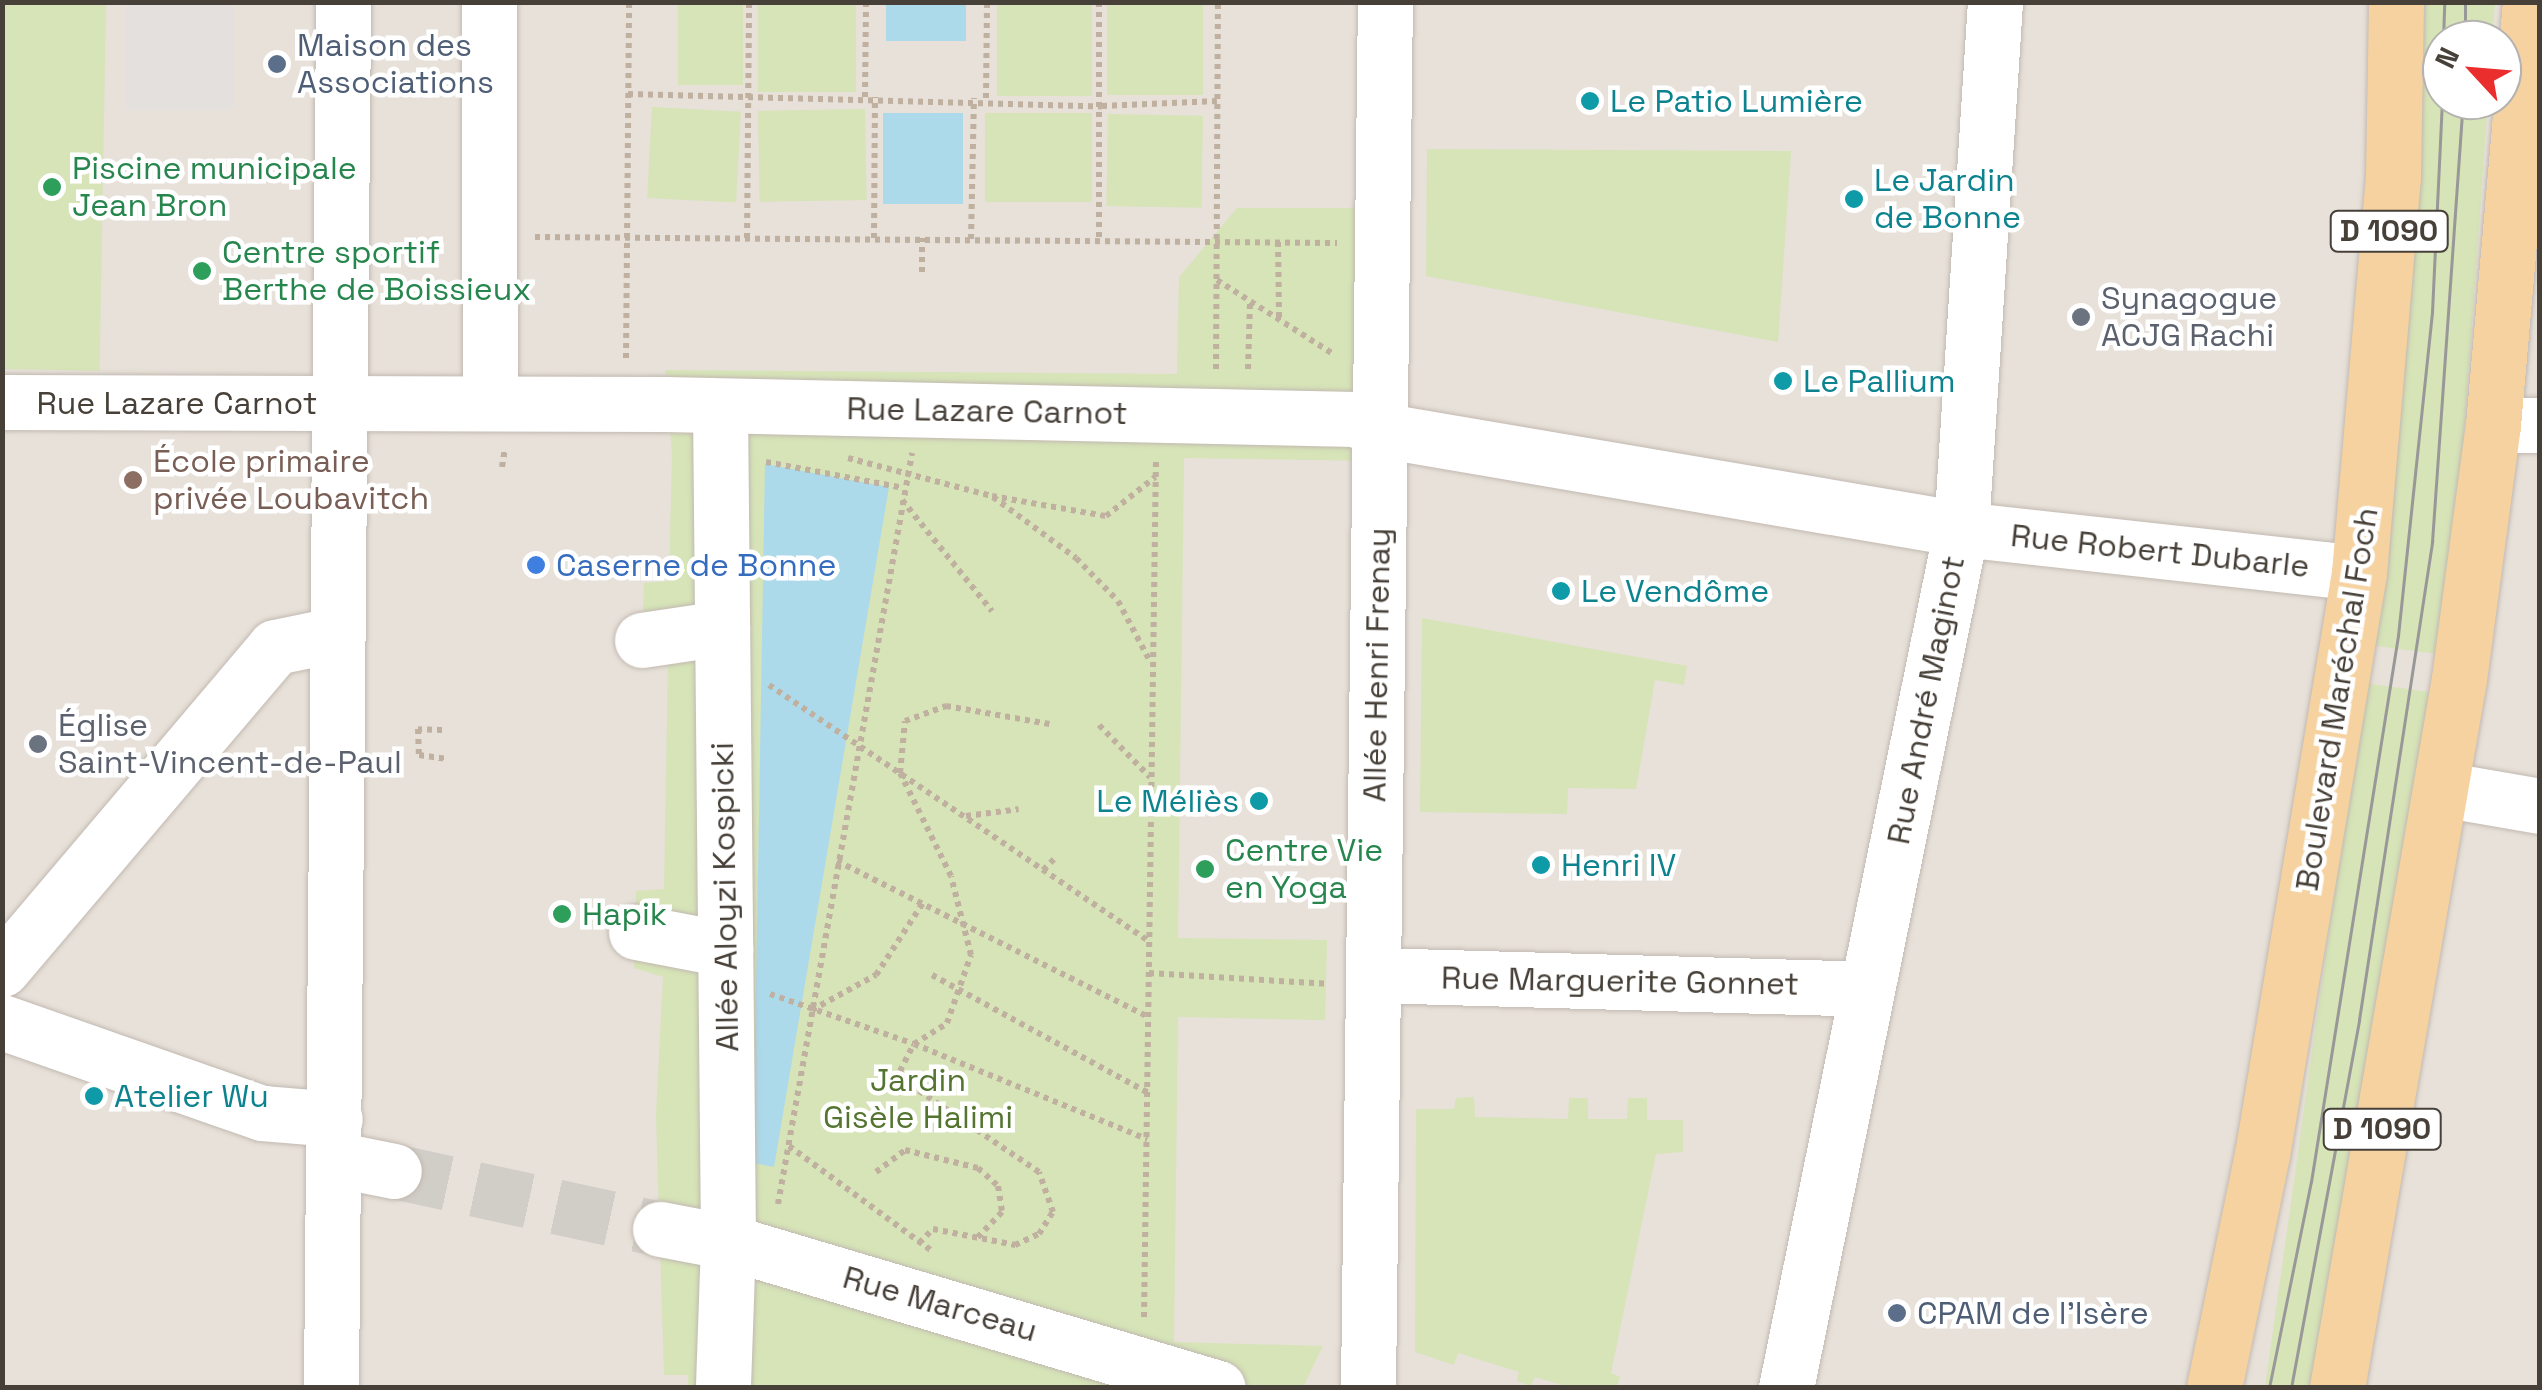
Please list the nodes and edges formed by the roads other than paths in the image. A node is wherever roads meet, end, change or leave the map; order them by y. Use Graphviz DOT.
graph roads {
  1 [pos="343,2"];
  2 [pos="489,2"];
  3 [pos="1385,2"];
  4 [pos="1995,2"];
  5 [pos="2396,2"];
  6 [pos="2530,2"];
  7 [pos="2,402"];
  8 [pos="490,403"];
  9 [pos="337,404"];
  10 [pos="720,406"];
  11 [pos="2516,425"];
  12 [pos="1380,430"];
  13 [pos="1960,529"];
  14 [pos="2358,573"];
  15 [pos="722,628"];
  16 [pos="334,634"];
  17 [pos="642,640"];
  18 [pos="2442,789"];
  19 [pos="2540,806"];
  20 [pos="636,932"];
  21 [pos="725,948"];
  22 [pos="2,969"];
  23 [pos="1373,981"];
  24 [pos="1866,989"];
  25 [pos="2,1022"];
  26 [pos="335,1139"];
  27 [pos="394,1172"];
  28 [pos="660,1230"];
  29 [pos="749,1248"];
  30 [pos="332,1388"];
  31 [pos="723,1388"];
  32 [pos="1218,1388"];
  33 [pos="1368,1388"];
  34 [pos="1786,1388"];
  35 [pos="2214,1388"];
  36 [pos="2337,1388"];
  1 -- 9 [label="street"];
  2 -- 8 [label="street"];
  3 -- 12 [label="street, Allée Henri Frenay"];
  4 -- 13 [label="street, Rue André Maginot"];
  5 -- 14 [label="main road, Boulevard Maréchal Foch / D 1090"];
  6 -- 11 [label="main road, D 1090"];
  7 -- 9 [label="street, Rue Lazare Carnot"];
  8 -- 9 [label="street, Rue Lazare Carnot"];
  8 -- 10 [label="street, Rue Lazare Carnot"];
  9 -- 16 [label="street"];
  10 -- 12 [label="street, Rue Lazare Carnot"];
  10 -- 15 [label="street, Allée Aloyzi Kospicki"];
  11 -- 18 [label="main road, D 1090"];
  12 -- 13 [label="street, Rue Lazare Carnot"];
  12 -- 23 [label="street, Allée Henri Frenay"];
  13 -- 14 [label="street, Rue Robert Dubarle"];
  13 -- 24 [label="street, Rue André Maginot"];
  14 -- 35 [label="main road, Boulevard Maréchal Foch / D 1090"];
  15 -- 17 [label="street"];
  15 -- 21 [label="street, Allée Aloyzi Kospicki"];
  16 -- 22 [label="street"];
  16 -- 26 [label="street"];
  18 -- 19 [label="street"];
  18 -- 36 [label="main road, D 1090"];
  20 -- 21 [label="street"];
  21 -- 29 [label="street, Allée Aloyzi Kospicki"];
  23 -- 24 [label="street, Rue Marguerite Gonnet"];
  23 -- 33 [label="street, Allée Henri Frenay"];
  24 -- 34 [label="street, Rue André Maginot"];
  25 -- 26 [label="street"];
  26 -- 27 [label="street"];
  26 -- 30 [label="street"];
  28 -- 29 [label="street, Rue Marceau"];
  29 -- 31 [label="street, Allée Aloyzi Kospicki"];
  29 -- 32 [label="street, Rue Marceau"];
}
